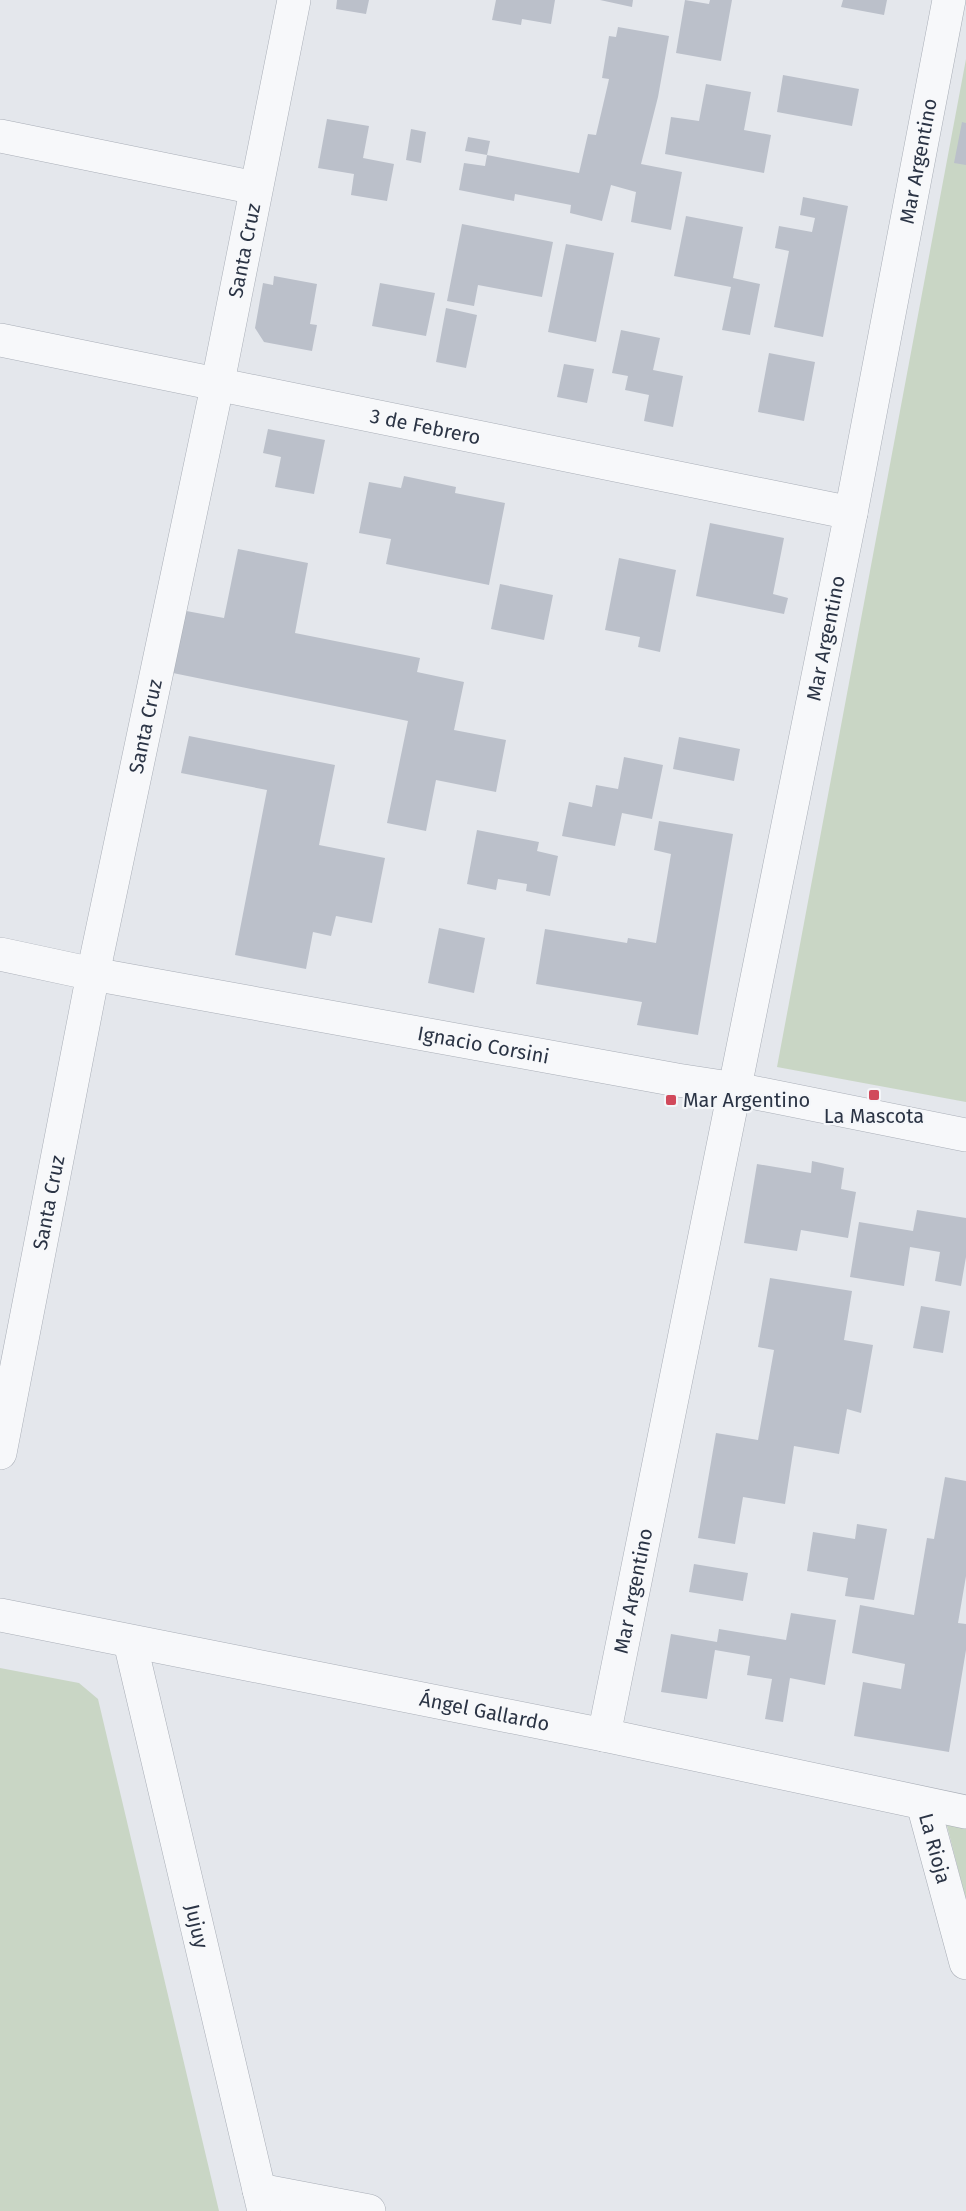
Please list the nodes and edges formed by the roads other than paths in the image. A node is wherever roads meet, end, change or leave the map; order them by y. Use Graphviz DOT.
graph roads {
  1 [pos="294,0"];
  2 [pos="949,0"];
  3 [pos="0,136"];
  4 [pos="256,188"];
  5 [pos="0,340"];
  6 [pos="218,382"];
  7 [pos="851,513"];
  8 [pos="0,954"];
  9 [pos="93,974"];
  10 [pos="736,1089"];
  11 [pos="966,1135"];
  12 [pos="0,1453"];
  13 [pos="0,1615"];
  14 [pos="130,1642"];
  15 [pos="604,1736"];
  16 [pos="923,1804"];
  17 [pos="966,1812"];
  18 [pos="966,1963"];
  19 [pos="262,2201"];
  20 [pos="369,2211"];
  1 -- 4 [label="street, Santa Cruz"];
  2 -- 7 [label="street, Mar Argentino"];
  3 -- 4 [label="street"];
  4 -- 6 [label="street, Santa Cruz"];
  5 -- 6 [label="street, 3 de Febrero"];
  6 -- 7 [label="street, 3 de Febrero"];
  6 -- 9 [label="street, Santa Cruz"];
  7 -- 10 [label="street, Mar Argentino"];
  8 -- 9 [label="street, Ignacio Corsini"];
  9 -- 10 [label="street, Ignacio Corsini"];
  9 -- 12 [label="street, Santa Cruz"];
  10 -- 11 [label="street, Ignacio Corsini"];
  10 -- 15 [label="street, Mar Argentino"];
  13 -- 14 [label="street, Ángel Gallardo"];
  14 -- 15 [label="street, Ángel Gallardo"];
  14 -- 19 [label="street, Jujuy"];
  15 -- 16 [label="street, Ángel Gallardo"];
  16 -- 17 [label="street, Ángel Gallardo"];
  16 -- 18 [label="street, La Rioja"];
  19 -- 20 [label="street"];
}
